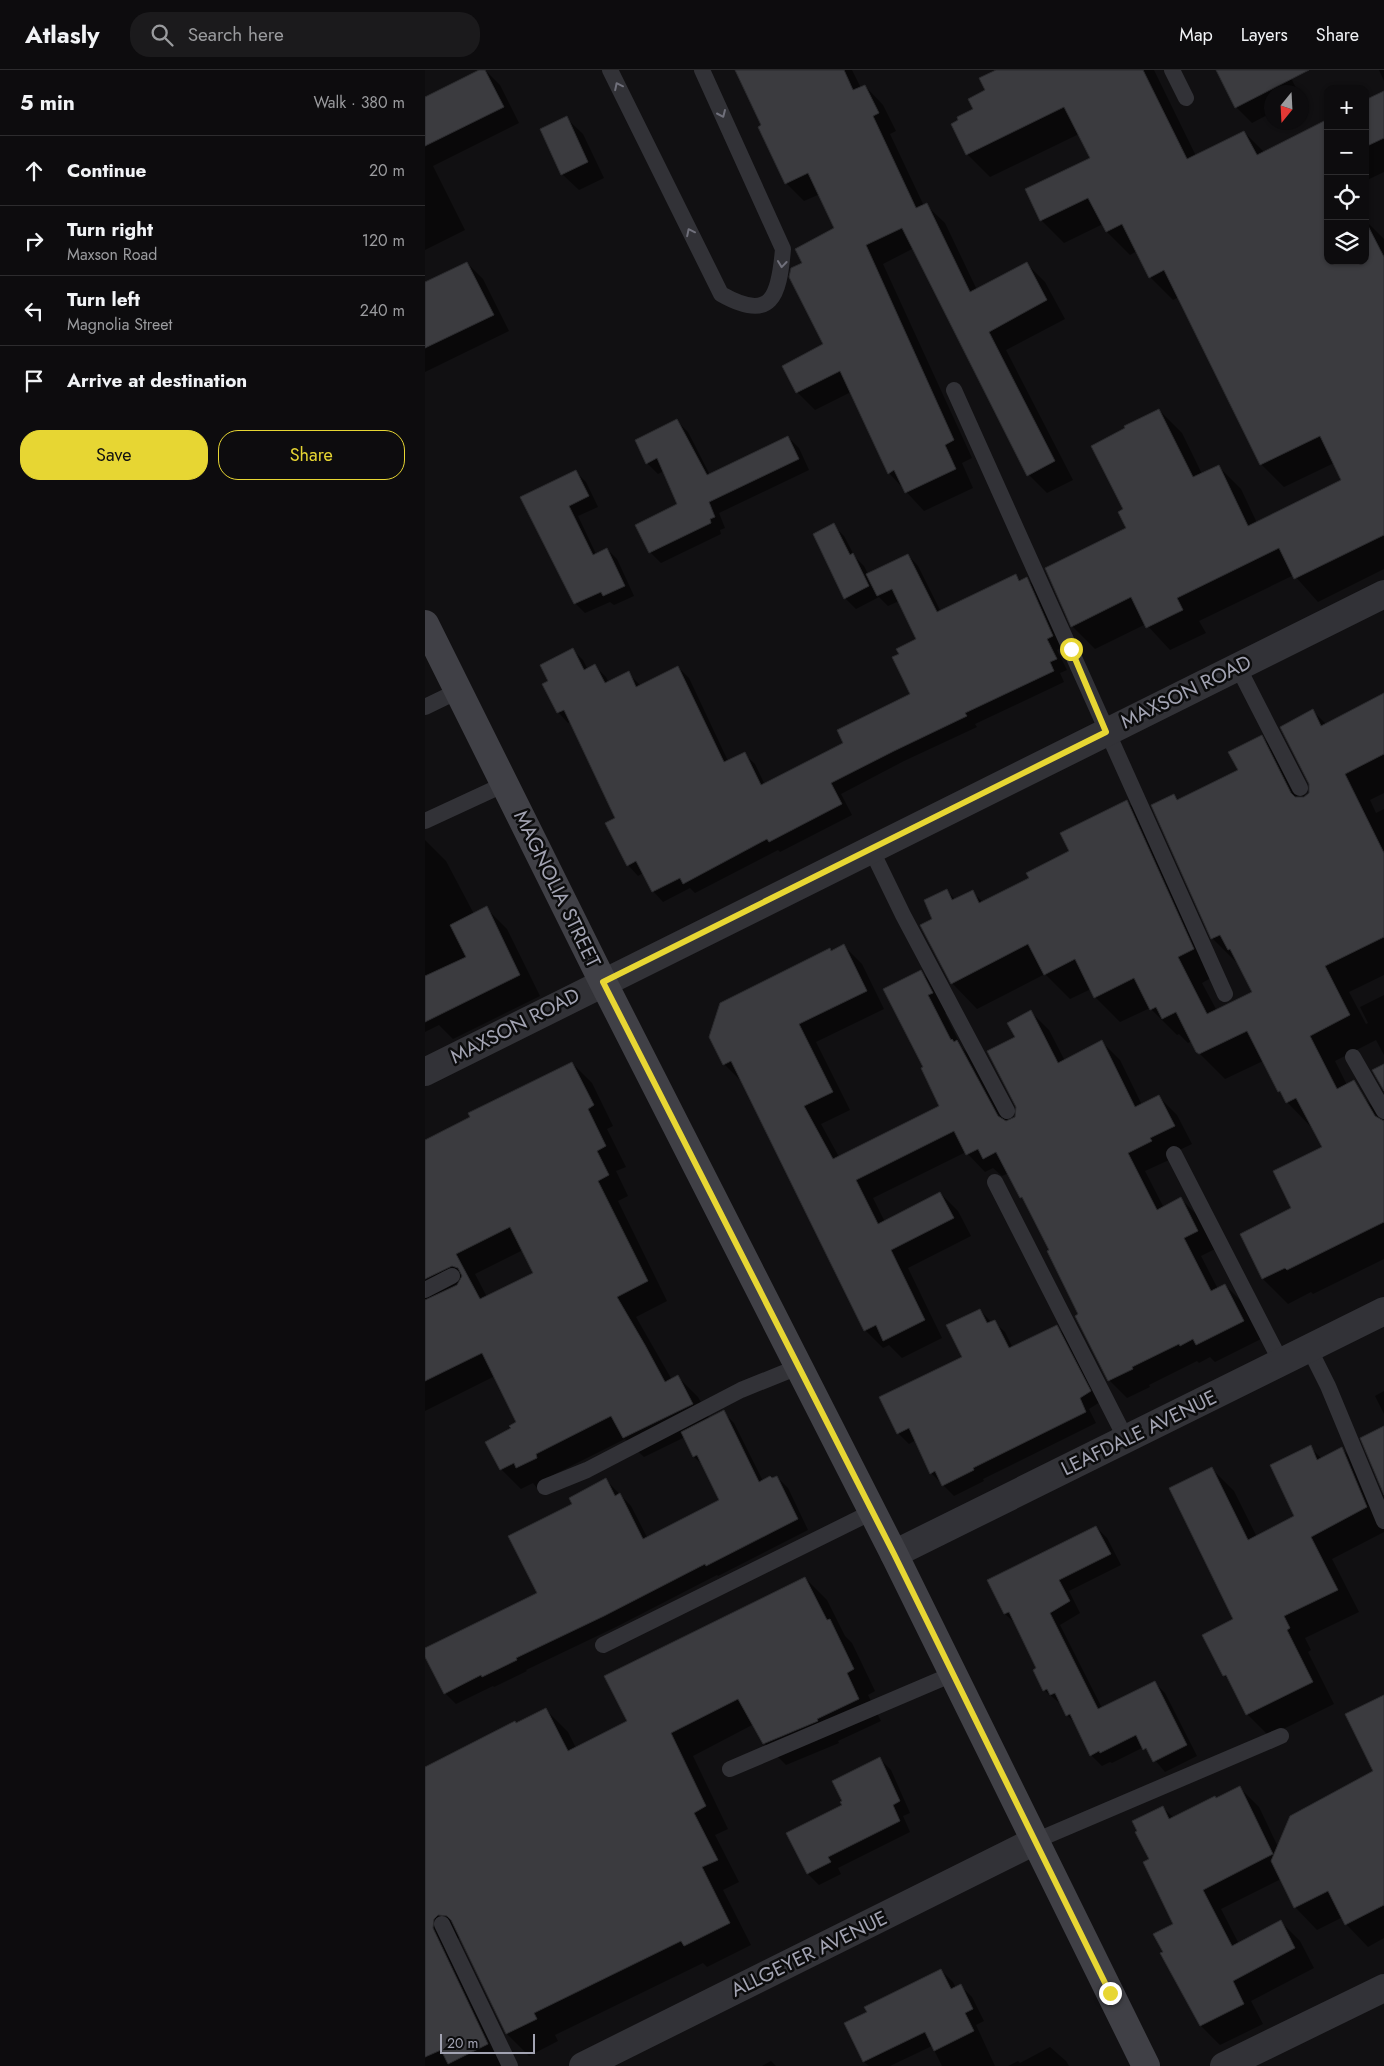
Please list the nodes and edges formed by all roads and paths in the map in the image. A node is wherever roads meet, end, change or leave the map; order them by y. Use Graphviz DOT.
graph roads {
  1 [pos="610,70"];
  2 [pos="702,70"];
  3 [pos="1172,70"];
  4 [pos="1186,98"];
  5 [pos="954,390"];
  6 [pos="1384,594"];
  7 [pos="425,624"];
  8 [pos="1239,667"];
  9 [pos="458,691"];
  10 [pos="425,707"];
  11 [pos="1106,732"];
  12 [pos="505,784"];
  13 [pos="1300,788"];
  14 [pos="425,821"];
  15 [pos="871,849"];
  16 [pos="603,982"];
  17 [pos="1225,994"];
  18 [pos="1353,1056"];
  19 [pos="425,1072"];
  20 [pos="1007,1111"];
  21 [pos="1384,1111"];
  22 [pos="1174,1154"];
  23 [pos="995,1182"];
  24 [pos="452,1276"];
  25 [pos="425,1290"];
  26 [pos="1384,1311"];
  27 [pos="1309,1348"];
  28 [pos="1281,1362"];
  29 [pos="798,1367"];
  30 [pos="1126,1439"];
  31 [pos="545,1487"];
  32 [pos="872,1512"];
  33 [pos="1384,1521"];
  34 [pos="894,1554"];
  35 [pos="603,1645"];
  36 [pos="953,1674"];
  37 [pos="1281,1736"];
  38 [pos="731,1769"];
  39 [pos="1035,1841"];
  40 [pos="442,1924"];
  41 [pos="1384,1988"];
  42 [pos="510,2066"];
  43 [pos="583,2066"];
  44 [pos="1146,2066"];
  45 [pos="1224,2066"];
  2 -- 1 [label="lane, one-way"];
  3 -- 4 [label="lane"];
  5 -- 11 [label="lane"];
  6 -- 8 [label="street, MAXSON ROAD"];
  7 -- 9 [label="street, MAGNOLIA STREET"];
  8 -- 11 [label="street, MAXSON ROAD"];
  8 -- 13 [label="lane"];
  9 -- 10 [label="lane"];
  9 -- 12 [label="street, MAGNOLIA STREET"];
  11 -- 15 [label="street, MAXSON ROAD"];
  11 -- 17 [label="lane"];
  12 -- 14 [label="lane"];
  12 -- 16 [label="street, MAGNOLIA STREET"];
  15 -- 16 [label="street, MAXSON ROAD"];
  15 -- 20 [label="lane"];
  16 -- 19 [label="street, MAXSON ROAD"];
  16 -- 29 [label="street, MAGNOLIA STREET"];
  18 -- 21 [label="lane"];
  22 -- 28 [label="lane"];
  23 -- 30 [label="lane"];
  24 -- 25 [label="lane"];
  26 -- 27 [label="street, LEAFDALE AVENUE"];
  27 -- 28 [label="street, LEAFDALE AVENUE"];
  27 -- 33 [label="lane"];
  28 -- 30 [label="street, LEAFDALE AVENUE"];
  29 -- 31 [label="lane"];
  29 -- 32 [label="street, MAGNOLIA STREET"];
  30 -- 34 [label="street, LEAFDALE AVENUE"];
  32 -- 34 [label="street, MAGNOLIA STREET"];
  32 -- 35 [label="lane"];
  34 -- 36 [label="street, MAGNOLIA STREET"];
  36 -- 38 [label="lane"];
  36 -- 39 [label="street, MAGNOLIA STREET"];
  37 -- 39 [label="lane"];
  39 -- 43 [label="street, ALLGEYER AVENUE"];
  39 -- 44 [label="street, MAGNOLIA STREET"];
  40 -- 42 [label="lane"];
  41 -- 45 [label="street"];
}
